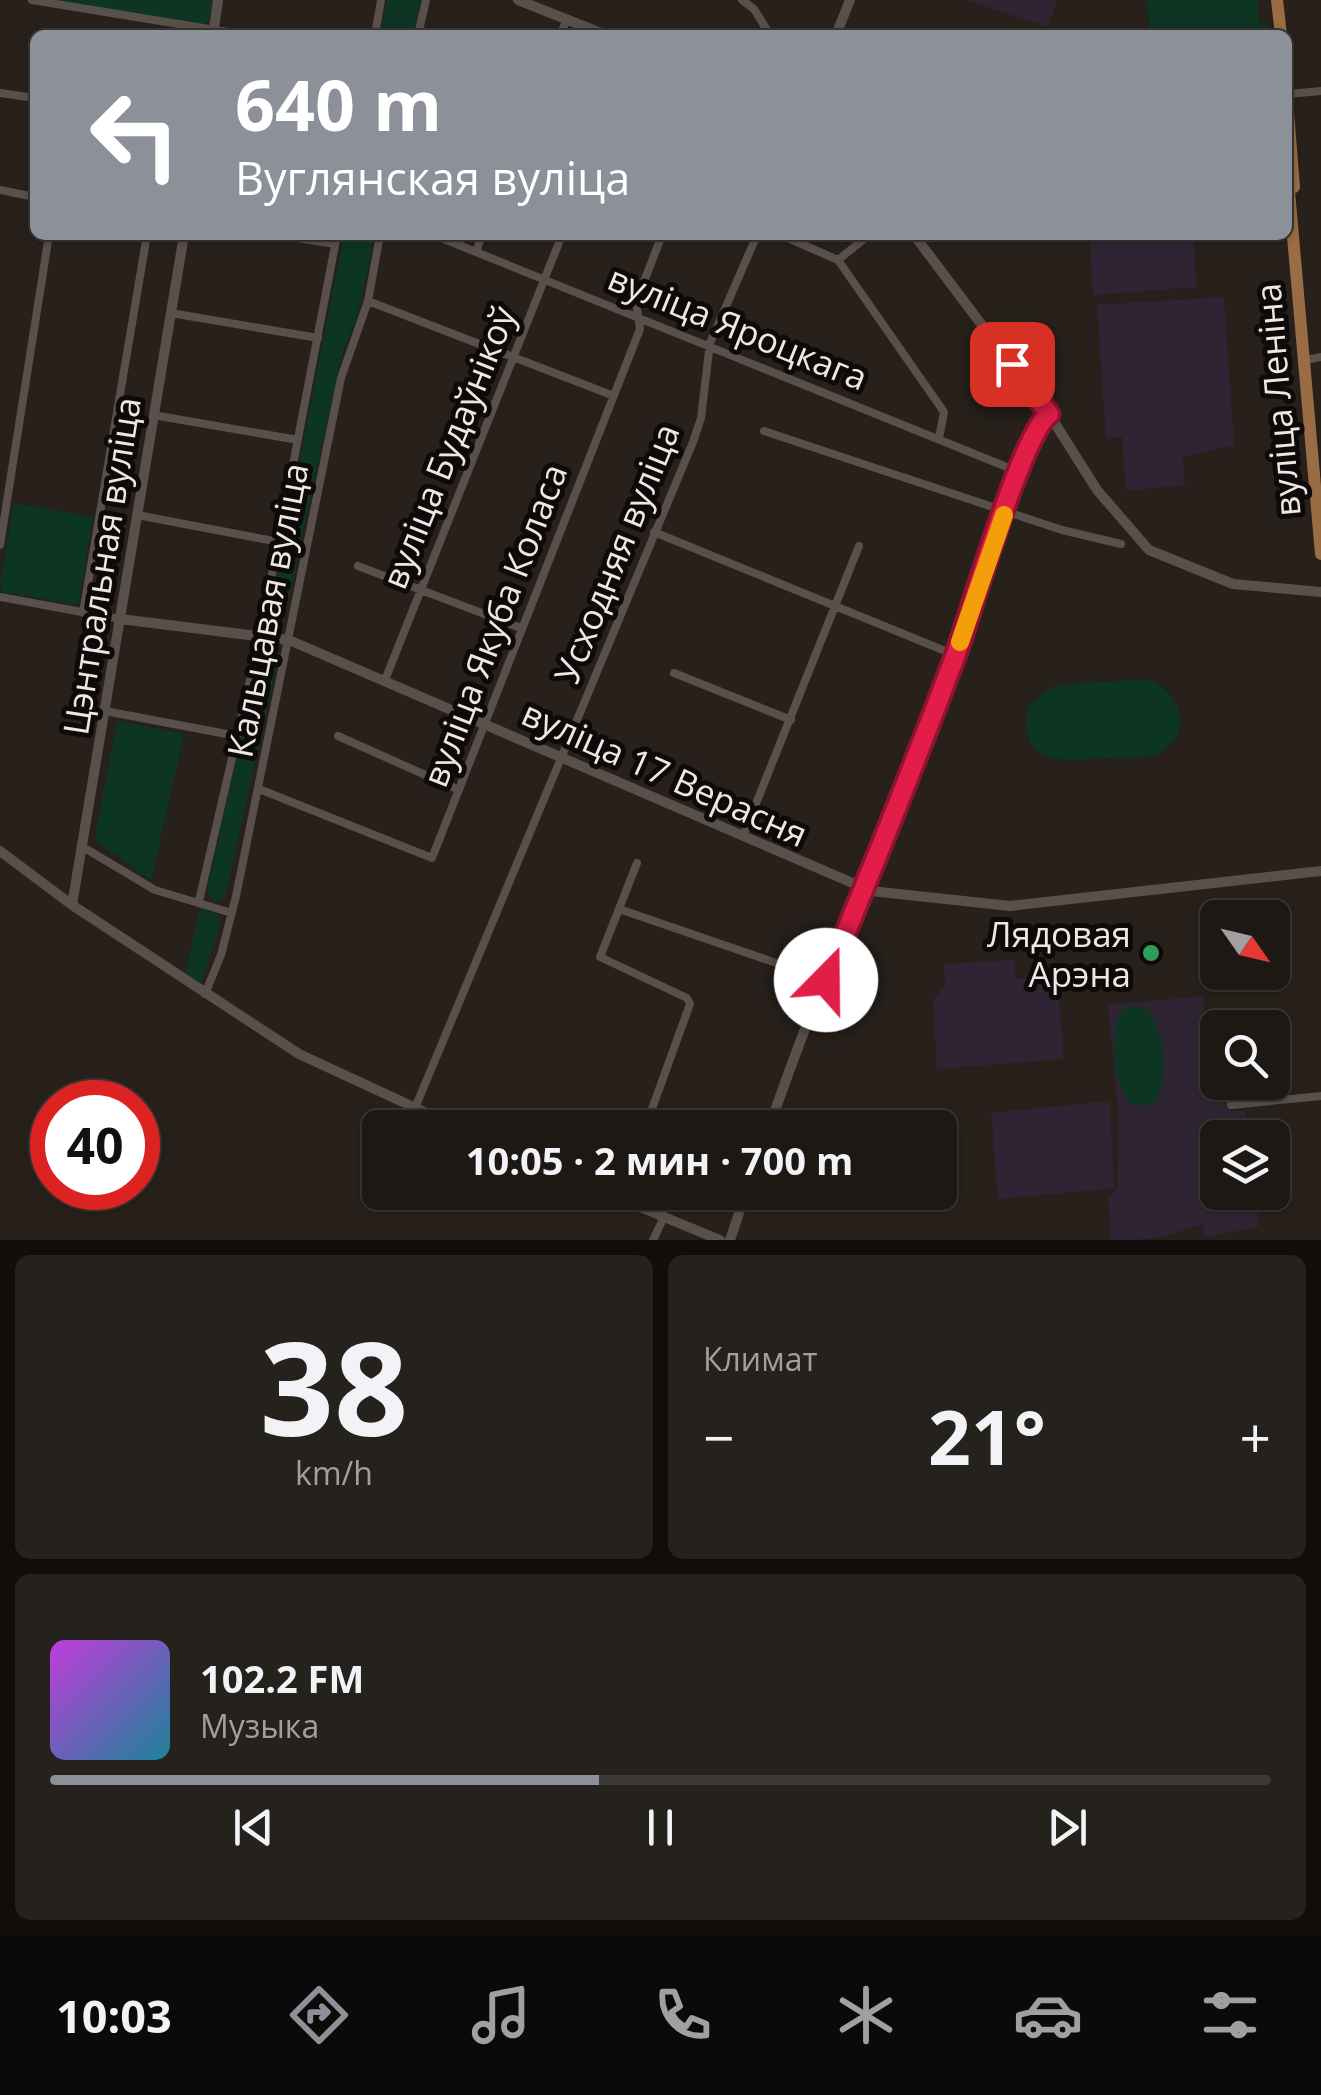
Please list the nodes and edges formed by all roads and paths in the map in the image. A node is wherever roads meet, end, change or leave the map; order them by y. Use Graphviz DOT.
graph roads {
  1 [pos="32,0"];
  2 [pos="218,0"];
  3 [pos="382,0"];
  4 [pos="426,0"];
  5 [pos="518,0"];
  6 [pos="742,0"];
  7 [pos="850,0"];
  8 [pos="1274,0"];
  9 [pos="566,19"];
  10 [pos="202,30"];
  11 [pos="213,30"];
  12 [pos="376,30"];
  13 [pos="419,30"];
  14 [pos="562,30"];
  15 [pos="594,30"];
  16 [pos="767,30"];
  17 [pos="838,30"];
  18 [pos="1277,30"];
  19 [pos="1321,91"];
  20 [pos="0,93"];
  21 [pos="1292,94"];
  22 [pos="30,97"];
  23 [pos="1292,173"];
  24 [pos="0,190"];
  25 [pos="30,196"];
  26 [pos="1292,210"];
  27 [pos="49,240"];
  28 [pos="146,240"];
  29 [pos="183,240"];
  30 [pos="336,240"];
  31 [pos="379,240"];
  32 [pos="446,240"];
  33 [pos="480,240"];
  34 [pos="560,240"];
  35 [pos="660,240"];
  36 [pos="755,240"];
  37 [pos="792,240"];
  38 [pos="863,240"];
  39 [pos="918,240"];
  40 [pos="476,252"];
  41 [pos="838,260"];
  42 [pos="545,279"];
  43 [pos="368,301"];
  44 [pos="171,313"];
  45 [pos="638,315"];
  46 [pos="318,338"];
  47 [pos="710,344"];
  48 [pos="513,356"];
  49 [pos="1312,359"];
  50 [pos="614,396"];
  51 [pos="1049,414"];
  52 [pos="153,415"];
  53 [pos="764,432"];
  54 [pos="939,438"];
  55 [pos="298,440"];
  56 [pos="1019,472"];
  57 [pos="1321,473"];
  58 [pos="1006,510"];
  59 [pos="137,515"];
  60 [pos="654,532"];
  61 [pos="278,542"];
  62 [pos="1121,544"];
  63 [pos="0,545"];
  64 [pos="859,546"];
  65 [pos="1321,554"];
  66 [pos="358,566"];
  67 [pos="420,590"];
  68 [pos="1321,592"];
  69 [pos="0,597"];
  70 [pos="838,606"];
  71 [pos="83,612"];
  72 [pos="120,619"];
  73 [pos="521,628"];
  74 [pos="260,637"];
  75 [pos="289,640"];
  76 [pos="955,655"];
  77 [pos="674,673"];
  78 [pos="386,680"];
  79 [pos="105,711"];
  80 [pos="790,720"];
  81 [pos="485,724"];
  82 [pos="237,736"];
  83 [pos="338,736"];
  84 [pos="561,758"];
  85 [pos="258,789"];
  86 [pos="459,790"];
  87 [pos="743,836"];
  88 [pos="84,847"];
  89 [pos="0,852"];
  90 [pos="636,864"];
  91 [pos="1321,870"];
  92 [pos="863,889"];
  93 [pos="199,902"];
  94 [pos="72,905"];
  95 [pos="619,908"];
  96 [pos="232,913"];
  97 [pos="826,980"];
  98 [pos="205,994"];
  99 [pos="1321,1096"];
  100 [pos="1230,1104"];
  101 [pos="414,1108"];
  102 [pos="418,1110"];
  103 [pos="651,1110"];
  104 [pos="776,1110"];
  105 [pos="647,1210"];
  106 [pos="740,1210"];
  107 [pos="663,1218"];
  108 [pos="653,1240"];
  109 [pos="720,1240"];
  110 [pos="730,1240"];
  1 -- 10 [label="street"];
  2 -- 11 [label="street"];
  3 -- 12 [label="street"];
  4 -- 13 [label="street"];
  5 -- 9 [label="street"];
  6 -- 16 [label="street"];
  7 -- 17 [label="street"];
  8 -- 18 [label="main road"];
  9 -- 14 [label="street"];
  9 -- 15 [label="street"];
  19 -- 21 [label="street"];
  20 -- 22 [label="street"];
  23 -- 49 [label="main road, вуліца Леніна"];
  24 -- 25 [label="street"];
  26 -- 49 [label="main road, вуліца Леніна"];
  27 -- 63 [label="street"];
  28 -- 71 [label="street"];
  29 -- 44 [label="street, Цэнтральная вуліца"];
  30 -- 46 [label="street"];
  31 -- 43 [label="street, Кальцавая вуліца"];
  32 -- 40 [label="street, вуліца Яроцкага"];
  33 -- 40 [label="street"];
  34 -- 42 [label="street, вуліца Будаўнікоў"];
  35 -- 45 [label="street, вуліца Якуба Коласа"];
  36 -- 47 [label="street, Усходняя вуліца"];
  37 -- 41 [label="street"];
  38 -- 41 [label="street"];
  39 -- 51 [label="street"];
  40 -- 42 [label="street, вуліца Яроцкага"];
  41 -- 54 [label="street"];
  42 -- 45 [label="street, вуліца Яроцкага"];
  42 -- 48 [label="street, вуліца Будаўнікоў"];
  43 -- 48 [label="street"];
  43 -- 75 [label="street, Кальцавая вуліца"];
  44 -- 46 [label="street"];
  44 -- 52 [label="street, Цэнтральная вуліца"];
  45 -- 47 [label="street, вуліца Яроцкага"];
  45 -- 50 [label="street, вуліца Якуба Коласа"];
  46 -- 55 [label="street"];
  47 -- 54 [label="street, вуліца Яроцкага"];
  47 -- 60 [label="street, Усходняя вуліца"];
  48 -- 50 [label="street"];
  48 -- 67 [label="street, вуліца Будаўнікоў"];
  49 -- 57 [label="main road, вуліца Леніна"];
  49 -- 65 [label="main road, вуліца Леніна"];
  50 -- 73 [label="street, вуліца Якуба Коласа"];
  51 -- 56 [label="street"];
  51 -- 68 [label="street"];
  52 -- 55 [label="street"];
  52 -- 59 [label="street, Цэнтральная вуліца"];
  53 -- 58 [label="street"];
  54 -- 56 [label="street, вуліца Яроцкага"];
  55 -- 61 [label="street"];
  56 -- 58 [label="street"];
  58 -- 62 [label="street"];
  58 -- 76 [label="street"];
  59 -- 61 [label="street"];
  59 -- 72 [label="street, Цэнтральная вуліца"];
  60 -- 70 [label="street"];
  60 -- 84 [label="street, Усходняя вуліца"];
  61 -- 74 [label="street"];
  64 -- 70 [label="street"];
  66 -- 67 [label="street"];
  67 -- 73 [label="street"];
  67 -- 78 [label="street, вуліца Будаўнікоў"];
  69 -- 71 [label="street, вуліца 17 Верасня"];
  70 -- 76 [label="street"];
  70 -- 80 [label="street"];
  71 -- 72 [label="street, вуліца 17 Верасня"];
  72 -- 74 [label="street, вуліца 17 Верасня"];
  72 -- 79 [label="street, Цэнтральная вуліца"];
  73 -- 81 [label="street, вуліца Якуба Коласа"];
  74 -- 75 [label="street, вуліца 17 Верасня"];
  74 -- 82 [label="street"];
  75 -- 78 [label="street, вуліца 17 Верасня"];
  75 -- 85 [label="street, Кальцавая вуліца"];
  76 -- 92 [label="street"];
  77 -- 80 [label="street"];
  78 -- 81 [label="street, вуліца 17 Верасня"];
  79 -- 82 [label="street"];
  79 -- 88 [label="street, Цэнтральная вуліца"];
  80 -- 87 [label="street"];
  81 -- 84 [label="street, вуліца 17 Верасня"];
  81 -- 86 [label="street, вуліца Якуба Коласа"];
  82 -- 93 [label="street"];
  83 -- 86 [label="street"];
  84 -- 87 [label="street, вуліца 17 Верасня"];
  84 -- 101 [label="street, Усходняя вуліца"];
  85 -- 86 [label="street, вуліца Якуба Коласа"];
  85 -- 96 [label="street, Кальцавая вуліца"];
  87 -- 92 [label="street, вуліца 17 Верасня"];
  88 -- 93 [label="street"];
  88 -- 94 [label="street, Цэнтральная вуліца"];
  89 -- 94 [label="street"];
  90 -- 95 [label="street"];
  91 -- 92 [label="street, вуліца 17 Верасня"];
  92 -- 97 [label="street"];
  93 -- 96 [label="street"];
  94 -- 98 [label="street"];
  95 -- 97 [label="street"];
  95 -- 103 [label="street"];
  96 -- 98 [label="street, Кальцавая вуліца"];
  97 -- 104 [label="street"];
  98 -- 101 [label="street"];
  99 -- 100 [label="street"];
  101 -- 102 [label="street"];
  105 -- 107 [label="street"];
  106 -- 110 [label="street"];
  107 -- 108 [label="street"];
  107 -- 109 [label="street"];
}
